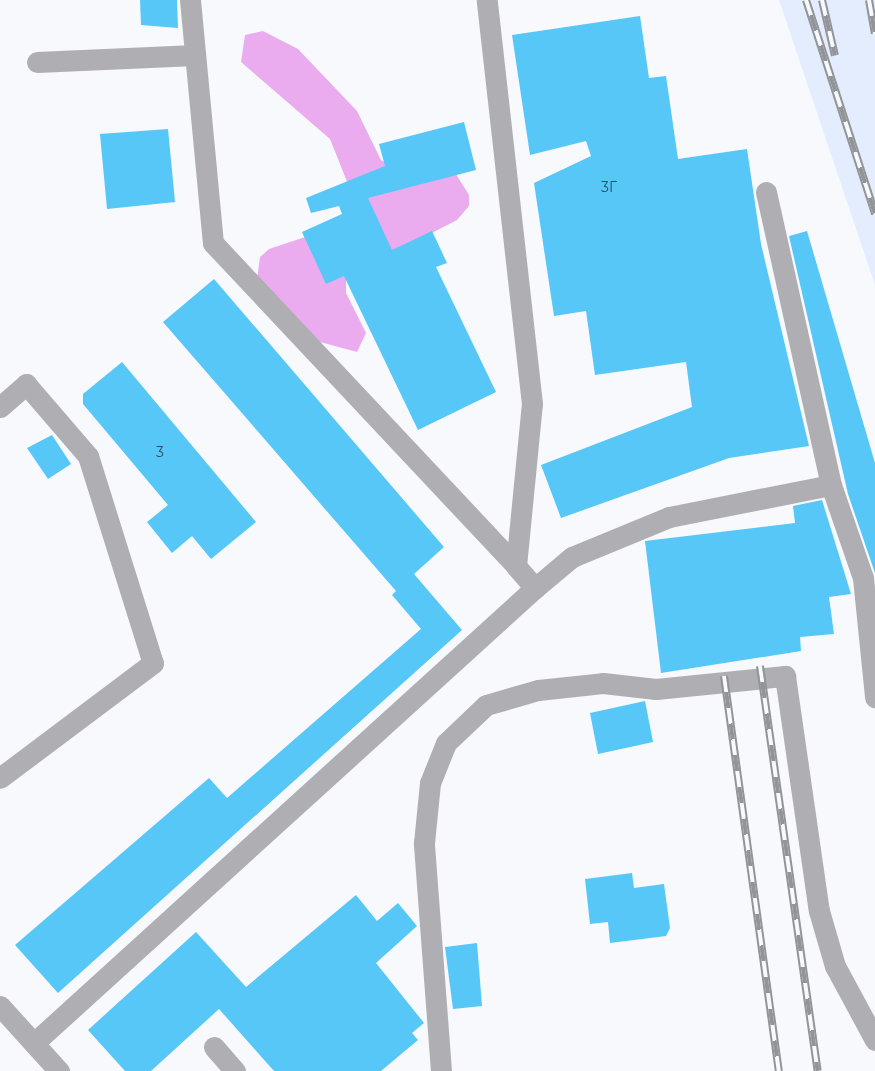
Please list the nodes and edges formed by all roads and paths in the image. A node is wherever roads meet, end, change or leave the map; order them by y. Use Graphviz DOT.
graph roads {
  1 [pos="190,0"];
  2 [pos="487,0"];
  3 [pos="195,55"];
  4 [pos="37,62"];
  5 [pos="766,192"];
  6 [pos="0,407"];
  7 [pos="831,485"];
  8 [pos="516,566"];
  9 [pos="535,588"];
  10 [pos="875,697"];
  11 [pos="0,778"];
  12 [pos="0,1006"];
  13 [pos="875,1040"];
  14 [pos="34,1043"];
  15 [pos="214,1047"];
  16 [pos="59,1071"];
  17 [pos="235,1071"];
  18 [pos="441,1071"];
  1 -- 3 [label="street"];
  2 -- 8 [label="street"];
  3 -- 4 [label="street"];
  3 -- 8 [label="street"];
  5 -- 7 [label="street"];
  6 -- 11 [label="street"];
  7 -- 9 [label="street"];
  7 -- 10 [label="street"];
  8 -- 9 [label="street"];
  9 -- 14 [label="street"];
  12 -- 14 [label="street"];
  13 -- 18 [label="street"];
  14 -- 16 [label="street"];
  15 -- 17 [label="street"];
}
